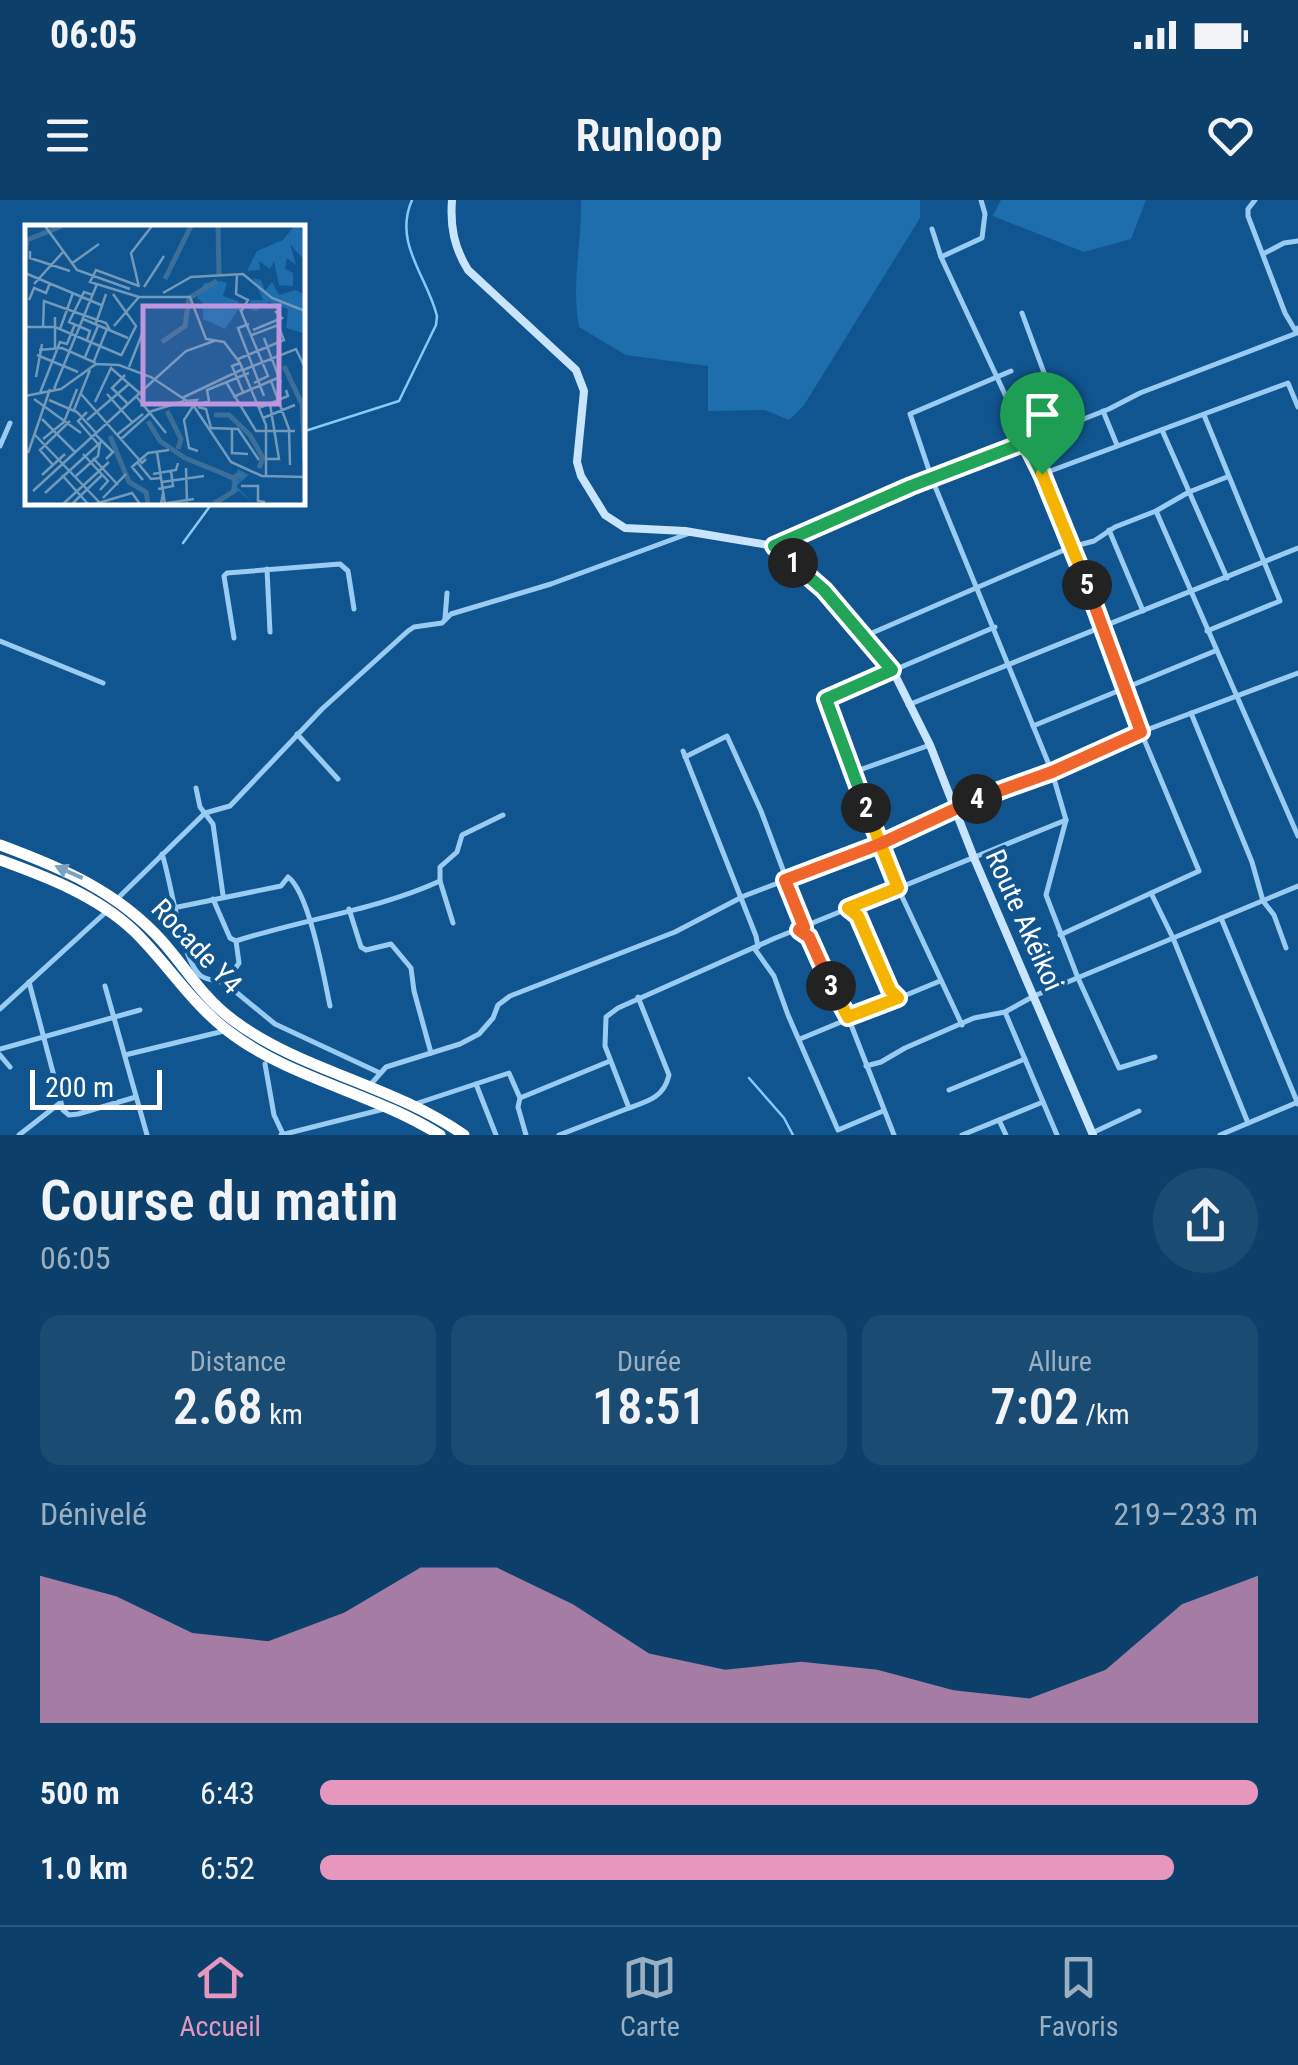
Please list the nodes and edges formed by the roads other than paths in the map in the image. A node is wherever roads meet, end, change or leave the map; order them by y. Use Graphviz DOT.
graph roads {
  1 [pos="452,200"];
  2 [pos="981,200"];
  3 [pos="1255,200"];
  4 [pos="932,229"];
  5 [pos="1298,241"];
  6 [pos="1263,254"];
  7 [pos="940,257"];
  8 [pos="1022,314"];
  9 [pos="1298,330"];
  10 [pos="1011,370"];
  11 [pos="996,376"];
  12 [pos="1298,407"];
  13 [pos="1104,411"];
  14 [pos="1204,415"];
  15 [pos="10,423"];
  16 [pos="1064,427"];
  17 [pos="1162,430"];
  18 [pos="1026,442"];
  19 [pos="0,446"];
  20 [pos="1117,446"];
  21 [pos="1042,474"];
  22 [pos="1227,477"];
  23 [pos="932,479"];
  24 [pos="1189,492"];
  25 [pos="1156,512"];
  26 [pos="1109,530"];
  27 [pos="693,532"];
  28 [pos="774,546"];
  29 [pos="1071,547"];
  30 [pos="1298,548"];
  31 [pos="1265,562"];
  32 [pos="267,569"];
  33 [pos="1227,578"];
  34 [pos="980,588"];
  35 [pos="447,593"];
  36 [pos="1190,594"];
  37 [pos="354,609"];
  38 [pos="1143,611"];
  39 [pos="445,622"];
  40 [pos="995,626"];
  41 [pos="1105,627"];
  42 [pos="1207,631"];
  43 [pos="270,632"];
  44 [pos="865,636"];
  45 [pos="234,638"];
  46 [pos="0,640"];
  47 [pos="1216,650"];
  48 [pos="1010,665"];
  49 [pos="892,670"];
  50 [pos="1298,673"];
  51 [pos="103,683"];
  52 [pos="1125,688"];
  53 [pos="1238,696"];
  54 [pos="908,704"];
  55 [pos="1192,714"];
  56 [pos="1034,726"];
  57 [pos="1141,732"];
  58 [pos="297,734"];
  59 [pos="930,745"];
  60 [pos="1052,772"];
  61 [pos="851,773"];
  62 [pos="338,779"];
  63 [pos="196,788"];
  64 [pos="957,809"];
  65 [pos="205,813"];
  66 [pos="503,815"];
  67 [pos="1066,820"];
  68 [pos="1298,836"];
  69 [pos="880,844"];
  70 [pos="0,845"];
  71 [pos="162,854"];
  72 [pos="974,858"];
  73 [pos="0,860"];
  74 [pos="785,880"];
  75 [pos="440,881"];
  76 [pos="1298,886"];
  77 [pos="898,888"];
  78 [pos="1151,893"];
  79 [pos="223,895"];
  80 [pos="740,898"];
  81 [pos="117,899"];
  82 [pos="213,899"];
  83 [pos="1263,900"];
  84 [pos="173,908"];
  85 [pos="848,908"];
  86 [pos="349,909"];
  87 [pos="108,910"];
  88 [pos="1220,918"];
  89 [pos="308,919"];
  90 [pos="452,924"];
  91 [pos="802,928"];
  92 [pos="1060,935"];
  93 [pos="1172,938"];
  94 [pos="236,940"];
  95 [pos="756,947"];
  96 [pos="1286,948"];
  97 [pos="1078,978"];
  98 [pos="941,980"];
  99 [pos="29,982"];
  100 [pos="224,983"];
  101 [pos="105,986"];
  102 [pos="1034,996"];
  103 [pos="638,998"];
  104 [pos="898,998"];
  105 [pos="330,1006"];
  106 [pos="0,1009"];
  107 [pos="140,1010"];
  108 [pos="1005,1012"];
  109 [pos="848,1017"];
  110 [pos="114,1018"];
  111 [pos="962,1026"];
  112 [pos="227,1031"];
  113 [pos="42,1036"];
  114 [pos="800,1039"];
  115 [pos="0,1052"];
  116 [pos="431,1054"];
  117 [pos="125,1056"];
  118 [pos="1155,1057"];
  119 [pos="1025,1059"];
  120 [pos="610,1061"];
  121 [pos="265,1064"];
  122 [pos="10,1066"];
  123 [pos="866,1066"];
  124 [pos="380,1074"];
  125 [pos="371,1084"];
  126 [pos="476,1084"];
  127 [pos="949,1090"];
  128 [pos="136,1096"];
  129 [pos="520,1098"];
  130 [pos="1043,1102"];
  131 [pos="60,1103"];
  132 [pos="1298,1103"];
  133 [pos="415,1104"];
  134 [pos="392,1108"];
  135 [pos="629,1108"];
  136 [pos="883,1111"];
  137 [pos="1139,1111"];
  138 [pos="1000,1120"];
  139 [pos="1248,1124"];
  140 [pos="284,1134"];
  141 [pos="1093,1134"];
  142 [pos="19,1135"];
  143 [pos="147,1135"];
  144 [pos="440,1135"];
  145 [pos="464,1135"];
  146 [pos="496,1135"];
  147 [pos="526,1135"];
  148 [pos="558,1135"];
  149 [pos="894,1135"];
  150 [pos="962,1135"];
  151 [pos="1006,1135"];
  152 [pos="1057,1135"];
  153 [pos="1220,1135"];
  1 -- 27 [label="street"];
  2 -- 7 [label="street"];
  3 -- 6 [label="street"];
  4 -- 7 [label="street"];
  5 -- 6 [label="street"];
  6 -- 9 [label="street"];
  7 -- 11 [label="street"];
  8 -- 16 [label="street"];
  9 -- 13 [label="street"];
  10 -- 11 [label="street"];
  11 -- 18 [label="street"];
  11 -- 23 [label="street"];
  12 -- 14 [label="street"];
  13 -- 16 [label="street"];
  13 -- 20 [label="street"];
  14 -- 17 [label="street"];
  14 -- 22 [label="street"];
  15 -- 19 [label="street"];
  16 -- 18 [label="street"];
  17 -- 20 [label="street"];
  17 -- 24 [label="street"];
  18 -- 21 [label="street"];
  18 -- 23 [label="street"];
  20 -- 21 [label="street"];
  21 -- 29 [label="street"];
  22 -- 24 [label="street"];
  22 -- 31 [label="street"];
  23 -- 28 [label="street"];
  23 -- 34 [label="street"];
  24 -- 25 [label="street"];
  24 -- 33 [label="street"];
  25 -- 26 [label="street"];
  25 -- 36 [label="street"];
  26 -- 29 [label="street"];
  26 -- 38 [label="street"];
  27 -- 28 [label="street"];
  27 -- 39 [label="street"];
  28 -- 44 [label="street, Route Akéikoi"];
  29 -- 34 [label="street"];
  29 -- 41 [label="street"];
  30 -- 31 [label="street"];
  31 -- 33 [label="street"];
  31 -- 42 [label="street"];
  32 -- 37 [label="street"];
  32 -- 43 [label="street"];
  32 -- 45 [label="street"];
  33 -- 36 [label="street"];
  34 -- 40 [label="street"];
  34 -- 44 [label="street"];
  35 -- 39 [label="street"];
  36 -- 38 [label="street"];
  36 -- 42 [label="street"];
  38 -- 41 [label="street"];
  39 -- 58 [label="street"];
  40 -- 48 [label="street"];
  40 -- 49 [label="street"];
  41 -- 48 [label="street"];
  41 -- 52 [label="street"];
  42 -- 47 [label="street"];
  44 -- 49 [label="street, Route Akéikoi"];
  46 -- 51 [label="street"];
  47 -- 52 [label="street"];
  47 -- 53 [label="street"];
  48 -- 54 [label="street"];
  48 -- 56 [label="street"];
  49 -- 54 [label="street, Route Akéikoi"];
  49 -- 61 [label="street"];
  50 -- 53 [label="street"];
  52 -- 56 [label="street"];
  52 -- 57 [label="street"];
  53 -- 55 [label="street"];
  53 -- 68 [label="street"];
  54 -- 59 [label="street, Route Akéikoi"];
  55 -- 57 [label="street"];
  55 -- 83 [label="street"];
  56 -- 60 [label="street"];
  57 -- 60 [label="street"];
  57 -- 78 [label="street"];
  58 -- 62 [label="street"];
  58 -- 65 [label="street"];
  59 -- 61 [label="street"];
  59 -- 64 [label="street, Route Akéikoi"];
  60 -- 64 [label="street"];
  60 -- 67 [label="street"];
  61 -- 69 [label="street"];
  63 -- 65 [label="street"];
  64 -- 69 [label="street"];
  64 -- 72 [label="street, Route Akéikoi"];
  65 -- 71 [label="street"];
  65 -- 79 [label="street"];
  66 -- 75 [label="street"];
  67 -- 72 [label="street"];
  67 -- 92 [label="street"];
  69 -- 74 [label="street"];
  69 -- 77 [label="street"];
  81 -- 70 [label="highway, Rocade Y4, one-way"];
  71 -- 81 [label="street"];
  71 -- 84 [label="street"];
  72 -- 77 [label="street"];
  72 -- 102 [label="street, Route Akéikoi"];
  73 -- 87 [label="highway, Rocade Y4"];
  74 -- 80 [label="street"];
  74 -- 80 [label="street"];
  74 -- 91 [label="street"];
  75 -- 86 [label="street"];
  75 -- 90 [label="street"];
  76 -- 83 [label="street"];
  77 -- 85 [label="street"];
  77 -- 98 [label="street"];
  78 -- 92 [label="street"];
  78 -- 93 [label="street"];
  79 -- 82 [label="street"];
  79 -- 89 [label="street"];
  80 -- 95 [label="street"];
  80 -- 116 [label="street"];
  81 -- 125 [label="highway, Rocade Y4"];
  82 -- 84 [label="street"];
  82 -- 94 [label="street"];
  83 -- 88 [label="street"];
  83 -- 96 [label="street"];
  84 -- 100 [label="street"];
  85 -- 91 [label="street"];
  85 -- 104 [label="street"];
  86 -- 89 [label="street"];
  86 -- 116 [label="street"];
  87 -- 99 [label="street"];
  87 -- 112 [label="highway, Rocade Y4"];
  88 -- 93 [label="street"];
  88 -- 132 [label="street"];
  89 -- 94 [label="street"];
  89 -- 105 [label="street"];
  91 -- 95 [label="street"];
  91 -- 109 [label="street"];
  92 -- 97 [label="street"];
  93 -- 97 [label="street"];
  93 -- 139 [label="street"];
  94 -- 100 [label="street"];
  95 -- 103 [label="street"];
  95 -- 114 [label="street"];
  97 -- 102 [label="street"];
  97 -- 118 [label="street"];
  98 -- 104 [label="street"];
  98 -- 111 [label="street"];
  99 -- 106 [label="street"];
  99 -- 113 [label="street"];
  100 -- 124 [label="street"];
  101 -- 110 [label="street"];
  102 -- 108 [label="street"];
  102 -- 141 [label="street, Route Akéikoi"];
  103 -- 120 [label="street"];
  103 -- 135 [label="street"];
  104 -- 109 [label="street"];
  107 -- 110 [label="street"];
  108 -- 111 [label="street"];
  108 -- 119 [label="street"];
  109 -- 114 [label="street"];
  109 -- 123 [label="street"];
  110 -- 113 [label="street"];
  110 -- 117 [label="street"];
  111 -- 123 [label="street"];
  112 -- 117 [label="street"];
  112 -- 134 [label="highway, Rocade Y4"];
  113 -- 115 [label="street"];
  113 -- 131 [label="street"];
  114 -- 136 [label="street"];
  115 -- 122 [label="street"];
  116 -- 124 [label="street"];
  117 -- 128 [label="street"];
  119 -- 127 [label="street"];
  119 -- 130 [label="street"];
  120 -- 129 [label="street"];
  120 -- 135 [label="street"];
  121 -- 140 [label="street"];
  123 -- 136 [label="street"];
  124 -- 125 [label="street"];
  125 -- 133 [label="highway, Rocade Y4"];
  126 -- 129 [label="street"];
  126 -- 133 [label="street"];
  126 -- 146 [label="street"];
  128 -- 131 [label="street"];
  128 -- 143 [label="street"];
  129 -- 147 [label="street"];
  130 -- 138 [label="street"];
  130 -- 152 [label="street"];
  131 -- 142 [label="street"];
  132 -- 139 [label="street"];
  133 -- 145 [label="highway, Rocade Y4"];
  134 -- 140 [label="street"];
  134 -- 144 [label="highway, Rocade Y4"];
  135 -- 148 [label="street"];
  136 -- 149 [label="street"];
  137 -- 141 [label="street"];
  138 -- 150 [label="street"];
  138 -- 151 [label="street"];
  139 -- 153 [label="street"];
}
